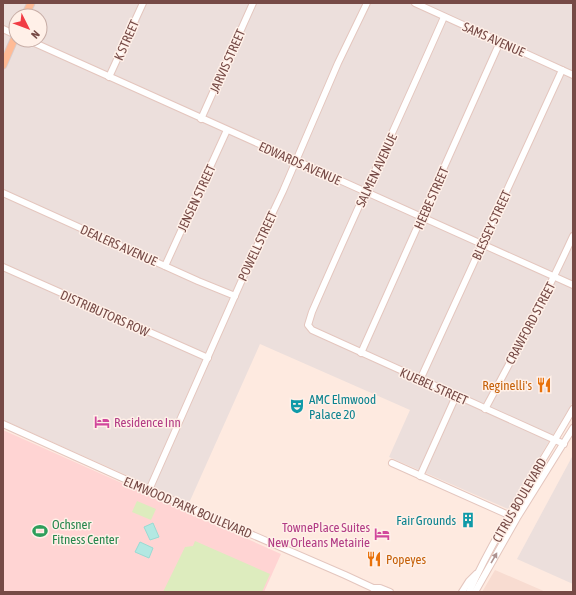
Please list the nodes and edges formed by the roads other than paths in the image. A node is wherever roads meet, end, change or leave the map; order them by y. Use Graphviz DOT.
graph roads {
  1 [pos="143,3"];
  2 [pos="253,3"];
  3 [pos="367,3"];
  4 [pos="415,3"];
  5 [pos="444,17"];
  6 [pos="500,42"];
  7 [pos="10,48"];
  8 [pos="46,48"];
  9 [pos="3,65"];
  10 [pos="562,70"];
  11 [pos="573,74"];
  12 [pos="109,77"];
  13 [pos="201,119"];
  14 [pos="227,130"];
  15 [pos="296,160"];
  16 [pos="366,192"];
  17 [pos="3,193"];
  18 [pos="422,217"];
  19 [pos="573,236"];
  20 [pos="482,244"];
  21 [pos="165,266"];
  22 [pos="3,267"];
  23 [pos="554,277"];
  24 [pos="573,286"];
  25 [pos="235,296"];
  26 [pos="308,323"];
  27 [pos="362,353"];
  28 [pos="208,358"];
  29 [pos="420,380"];
  30 [pos="456,396"];
  31 [pos="485,409"];
  32 [pos="573,409"];
  33 [pos="3,424"];
  34 [pos="573,428"];
  35 [pos="555,440"];
  36 [pos="564,444"];
  37 [pos="392,463"];
  38 [pos="420,476"];
  39 [pos="149,490"];
  40 [pos="509,515"];
  41 [pos="517,519"];
  42 [pos="486,558"];
  43 [pos="478,572"];
  44 [pos="375,590"];
  45 [pos="476,590"];
  46 [pos="390,592"];
  47 [pos="462,592"];
  48 [pos="469,592"];
  1 -- 12 [label="street, K STREET"];
  2 -- 13 [label="street, JARVIS STREET"];
  3 -- 15 [label="street, POWELL STREET"];
  4 -- 5 [label="street, SAMS AVENUE"];
  5 -- 6 [label="street, SAMS AVENUE"];
  5 -- 16 [label="street, SALMEN AVENUE"];
  6 -- 10 [label="street, SAMS AVENUE"];
  6 -- 18 [label="street, HEEBE STREET"];
  7 -- 9 [label="main road"];
  8 -- 12 [label="street, EDWARDS AVENUE"];
  10 -- 11 [label="street, SAMS AVENUE"];
  10 -- 20 [label="street, BLESSEY STREET"];
  12 -- 13 [label="street, EDWARDS AVENUE"];
  13 -- 14 [label="street, EDWARDS AVENUE"];
  14 -- 15 [label="street, EDWARDS AVENUE"];
  14 -- 21 [label="street, JENSEN STREET"];
  15 -- 16 [label="street, EDWARDS AVENUE"];
  15 -- 25 [label="street, POWELL STREET"];
  16 -- 18 [label="street, EDWARDS AVENUE"];
  16 -- 26 [label="street, SALMEN AVENUE"];
  17 -- 21 [label="street, DEALERS AVENUE"];
  18 -- 20 [label="street, EDWARDS AVENUE"];
  18 -- 27 [label="street, HEEBE STREET"];
  19 -- 23 [label="street, CRAWFORD STREET"];
  20 -- 23 [label="street, EDWARDS AVENUE"];
  20 -- 29 [label="street, BLESSEY STREET"];
  21 -- 25 [label="street, DEALERS AVENUE"];
  22 -- 28 [label="street, DISTRIBUTORS ROW"];
  23 -- 24 [label="street, EDWARDS AVENUE"];
  23 -- 31 [label="street, CRAWFORD STREET"];
  25 -- 28 [label="street, POWELL STREET"];
  26 -- 27 [label="street, KUEBEL STREET"];
  27 -- 29 [label="street, KUEBEL STREET"];
  28 -- 39 [label="street, POWELL STREET"];
  29 -- 30 [label="street, KUEBEL STREET"];
  30 -- 31 [label="street, KUEBEL STREET"];
  30 -- 38 [label="street"];
  31 -- 35 [label="street, KUEBEL STREET"];
  32 -- 35 [label="street, CITRUS BOULEVARD"];
  33 -- 39 [label="street, ELMWOOD PARK BOULEVARD"];
  34 -- 36 [label="street, CITRUS BOULEVARD"];
  35 -- 36 [label="street, KUEBEL STREET"];
  35 -- 40 [label="street, CITRUS BOULEVARD"];
  36 -- 41 [label="street, CITRUS BOULEVARD"];
  37 -- 38 [label="street"];
  38 -- 40 [label="street"];
  39 -- 44 [label="street, ELMWOOD PARK BOULEVARD"];
  40 -- 41 [label="street"];
  40 -- 42 [label="street, CITRUS BOULEVARD"];
  45 -- 41 [label="street, CITRUS BOULEVARD, one-way"];
  42 -- 43 [label="street, CITRUS BOULEVARD"];
  42 -- 45 [label="street"];
  43 -- 47 [label="street"];
  43 -- 48 [label="street, CITRUS BOULEVARD"];
  44 -- 46 [label="street, ELMWOOD PARK BOULEVARD"];
}
